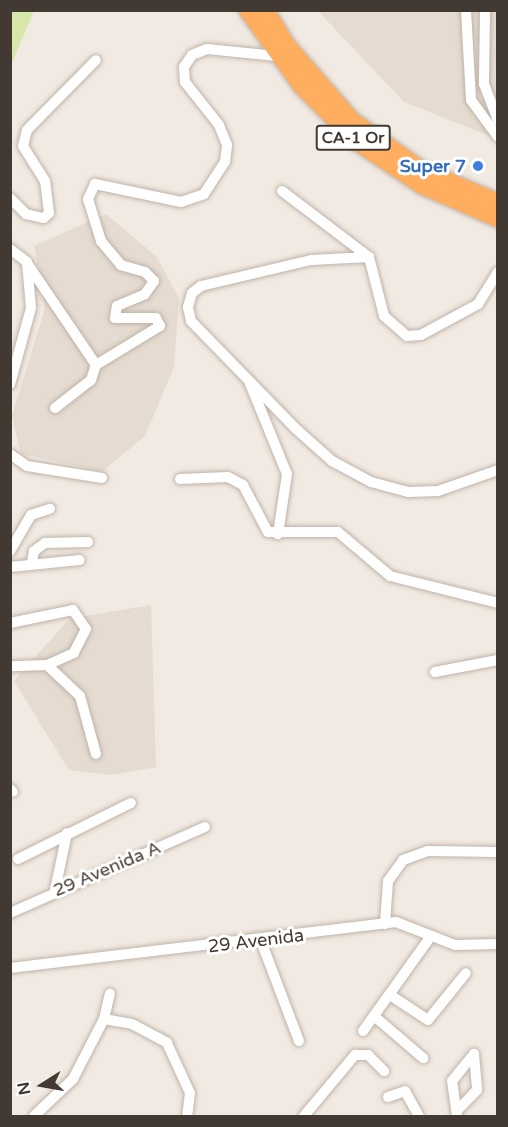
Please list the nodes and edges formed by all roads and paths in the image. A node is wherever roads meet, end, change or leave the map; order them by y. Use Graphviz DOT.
graph roads {
  1 [pos="247,10"];
  2 [pos="266,10"];
  3 [pos="466,10"];
  4 [pos="485,10"];
  5 [pos="277,56"];
  6 [pos="96,60"];
  7 [pos="483,71"];
  8 [pos="466,74"];
  9 [pos="496,118"];
  10 [pos="483,123"];
  11 [pos="498,137"];
  12 [pos="282,191"];
  13 [pos="10,198"];
  14 [pos="498,202"];
  15 [pos="498,219"];
  16 [pos="10,249"];
  17 [pos="369,257"];
  18 [pos="27,262"];
  19 [pos="498,272"];
  20 [pos="96,365"];
  21 [pos="249,380"];
  22 [pos="10,384"];
  23 [pos="55,408"];
  24 [pos="10,454"];
  25 [pos="498,470"];
  26 [pos="102,478"];
  27 [pos="180,479"];
  28 [pos="50,509"];
  29 [pos="279,534"];
  30 [pos="88,542"];
  31 [pos="10,551"];
  32 [pos="80,560"];
  33 [pos="32,563"];
  34 [pos="10,567"];
  35 [pos="498,603"];
  36 [pos="10,623"];
  37 [pos="498,660"];
  38 [pos="47,665"];
  39 [pos="10,666"];
  40 [pos="435,672"];
  41 [pos="96,754"];
  42 [pos="131,803"];
  43 [pos="205,827"];
  44 [pos="66,832"];
  45 [pos="498,852"];
  46 [pos="18,859"];
  47 [pos="55,890"];
  48 [pos="10,913"];
  49 [pos="386,924"];
  50 [pos="431,936"];
  51 [pos="261,941"];
  52 [pos="498,944"];
  53 [pos="10,968"];
  54 [pos="466,973"];
  55 [pos="110,994"];
  56 [pos="390,996"];
  57 [pos="374,1016"];
  58 [pos="104,1019"];
  59 [pos="363,1030"];
  60 [pos="298,1041"];
  61 [pos="423,1058"];
  62 [pos="384,1071"];
  63 [pos="388,1097"];
  64 [pos="189,1111"];
  65 [pos="458,1113"];
  66 [pos="308,1115"];
  67 [pos="34,1116"];
  68 [pos="419,1116"];
  1 -- 5 [label="highway, CA-1 Or"];
  2 -- 14 [label="highway, CA-1 Or"];
  3 -- 8 [label="street"];
  4 -- 7 [label="street"];
  5 -- 15 [label="highway, CA-1 Or"];
  5 -- 20 [label="street"];
  6 -- 13 [label="street"];
  7 -- 8 [label="street"];
  7 -- 9 [label="street"];
  8 -- 10 [label="street"];
  9 -- 10 [label="street"];
  10 -- 11 [label="street"];
  12 -- 17 [label="street"];
  16 -- 18 [label="street"];
  17 -- 19 [label="street"];
  17 -- 21 [label="street"];
  18 -- 20 [label="street"];
  18 -- 22 [label="street"];
  20 -- 23 [label="street"];
  21 -- 25 [label="street"];
  21 -- 29 [label="street"];
  24 -- 26 [label="street"];
  27 -- 29 [label="street"];
  28 -- 31 [label="street"];
  29 -- 35 [label="street"];
  30 -- 33 [label="street"];
  32 -- 33 [label="street"];
  33 -- 34 [label="street"];
  36 -- 38 [label="street"];
  37 -- 40 [label="street"];
  38 -- 39 [label="street"];
  38 -- 41 [label="street"];
  42 -- 44 [label="street"];
  43 -- 47 [label="street, 29 Avenida A"];
  44 -- 46 [label="street"];
  44 -- 47 [label="street"];
  45 -- 49 [label="street"];
  47 -- 48 [label="street, 29 Avenida A"];
  49 -- 50 [label="street, 29 Avenida"];
  49 -- 51 [label="street, 29 Avenida"];
  50 -- 52 [label="street, 29 Avenida"];
  50 -- 56 [label="street"];
  51 -- 53 [label="street, 29 Avenida"];
  51 -- 60 [label="street"];
  54 -- 56 [label="street"];
  55 -- 58 [label="street"];
  56 -- 57 [label="street"];
  57 -- 59 [label="street"];
  57 -- 61 [label="street"];
  58 -- 64 [label="street"];
  58 -- 67 [label="street"];
  62 -- 66 [label="street"];
  63 -- 68 [label="street"];
  65 -- 65 [label="street"];
}
